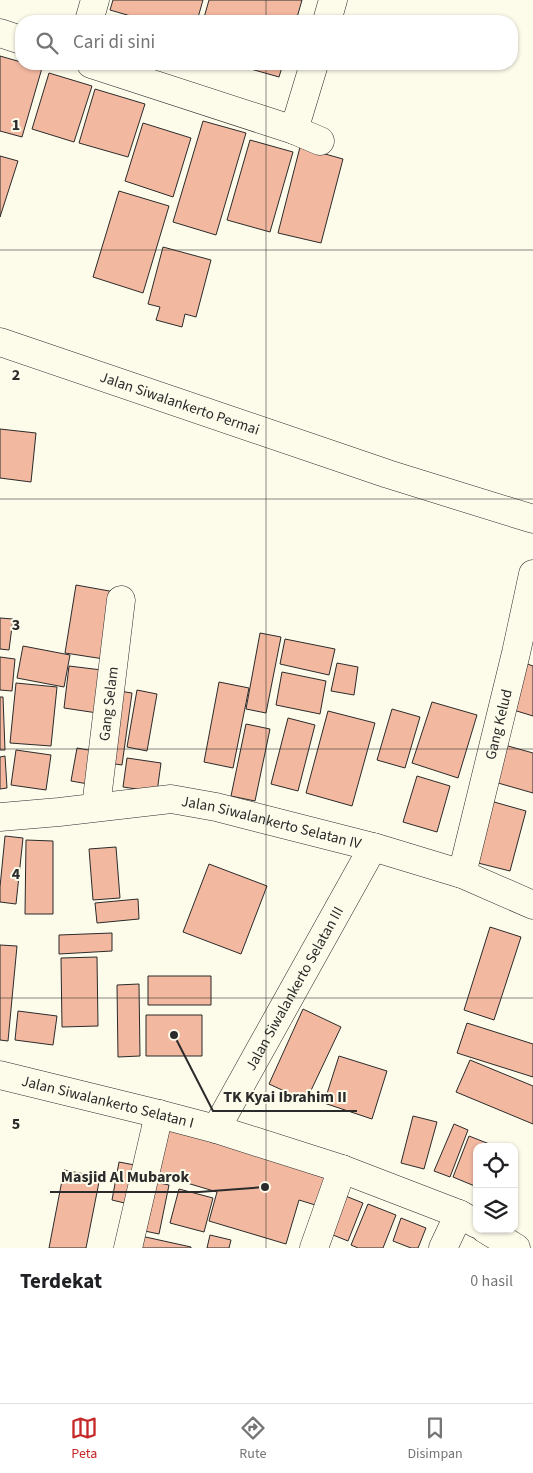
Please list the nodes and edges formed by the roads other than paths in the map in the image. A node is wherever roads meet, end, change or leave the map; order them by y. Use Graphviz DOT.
graph roads {
  1 [pos="95,0"];
  2 [pos="333,0"];
  3 [pos="90,15"];
  4 [pos="328,15"];
  5 [pos="0,33"];
  6 [pos="15,38"];
  7 [pos="109,70"];
  8 [pos="312,70"];
  9 [pos="294,130"];
  10 [pos="320,141"];
  11 [pos="0,342"];
  12 [pos="533,519"];
  13 [pos="533,574"];
  14 [pos="121,600"];
  15 [pos="96,807"];
  16 [pos="0,817"];
  17 [pos="373,847"];
  18 [pos="462,874"];
  19 [pos="533,905"];
  20 [pos="0,1075"];
  21 [pos="160,1114"];
  22 [pos="216,1129"];
  23 [pos="342,1169"];
  24 [pos="468,1219"];
  25 [pos="492,1233"];
  26 [pos="128,1248"];
  27 [pos="314,1248"];
  28 [pos="444,1248"];
  29 [pos="516,1248"];
  1 -- 3 [label="street"];
  2 -- 4 [label="street"];
  5 -- 6 [label="street"];
  7 -- 9 [label="street"];
  8 -- 9 [label="street"];
  9 -- 10 [label="street"];
  11 -- 12 [label="street, Jalan Siwalankerto Permai"];
  13 -- 18 [label="street, Gang Kelud"];
  14 -- 15 [label="street, Gang Selam"];
  15 -- 16 [label="street, Jalan Siwalankerto Selatan IV"];
  15 -- 17 [label="street, Jalan Siwalankerto Selatan IV"];
  17 -- 18 [label="street, Jalan Siwalankerto Selatan IV"];
  17 -- 22 [label="street, Jalan Siwalankerto Selatan III"];
  18 -- 19 [label="street, Jalan Siwalankerto Selatan IV"];
  20 -- 21 [label="street, Jalan Siwalankerto Selatan I"];
  21 -- 22 [label="street, Jalan Siwalankerto Selatan I"];
  21 -- 26 [label="street"];
  22 -- 23 [label="street, Jalan Siwalankerto Selatan I"];
  23 -- 24 [label="street, Jalan Siwalankerto Selatan I"];
  23 -- 27 [label="street"];
  24 -- 28 [label="street"];
  25 -- 29 [label="street"];
}
